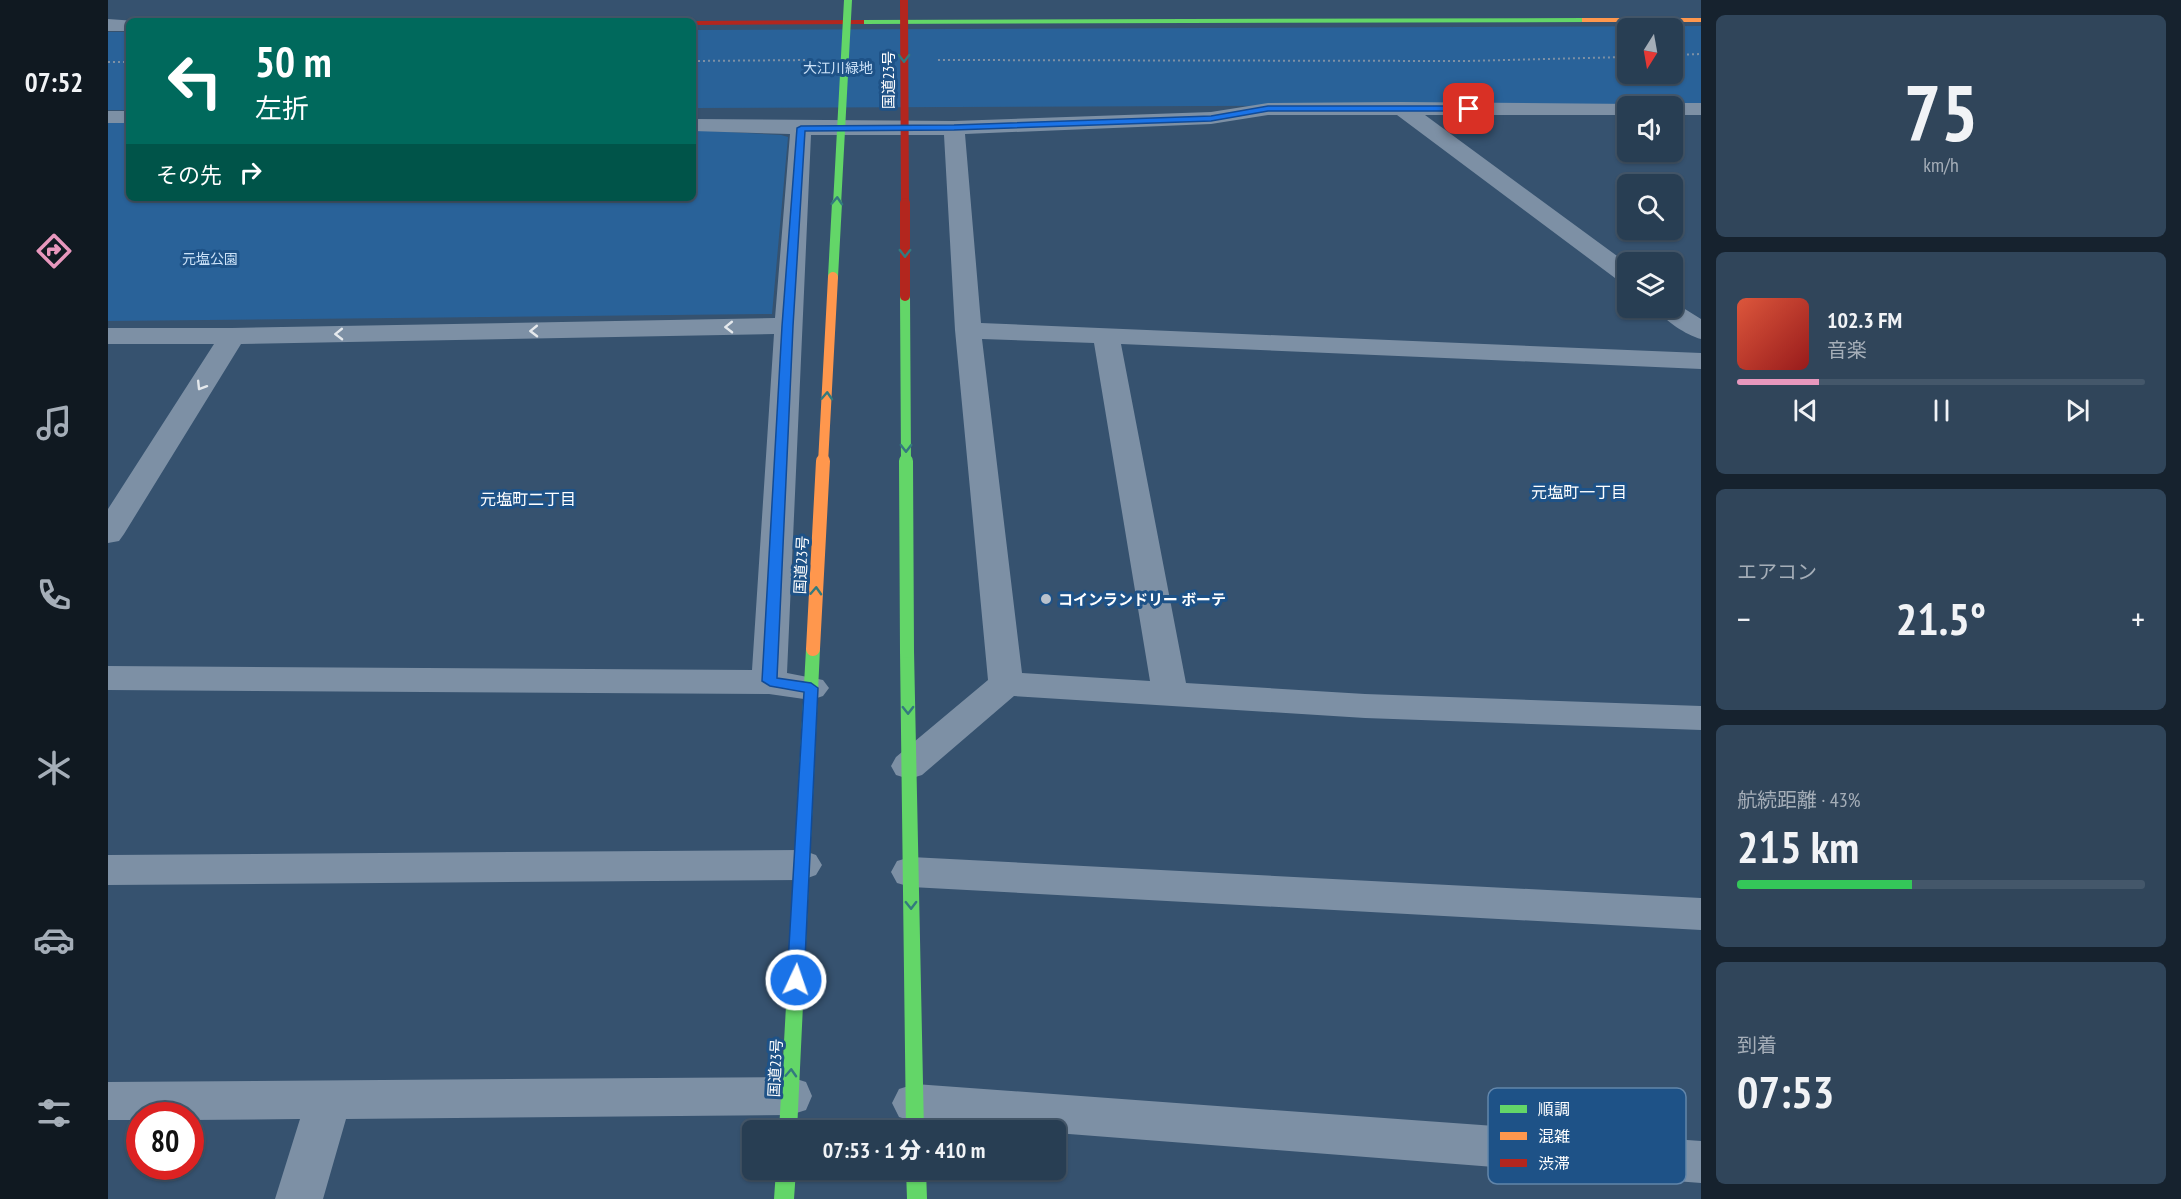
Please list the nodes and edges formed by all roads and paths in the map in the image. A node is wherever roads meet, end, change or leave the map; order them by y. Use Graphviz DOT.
graph roads {
  1 [pos="848,0"];
  2 [pos="904,0"];
  3 [pos="1701,20"];
  4 [pos="696,22"];
  5 [pos="108,25"];
  6 [pos="126,25"];
  7 [pos="1701,54"];
  8 [pos="1683,55"];
  9 [pos="1617,57"];
  10 [pos="812,60"];
  11 [pos="931,60"];
  12 [pos="696,61"];
  13 [pos="108,62"];
  14 [pos="126,62"];
  15 [pos="1401,108"];
  16 [pos="1617,109"];
  17 [pos="1683,109"];
  18 [pos="1701,109"];
  19 [pos="108,117"];
  20 [pos="126,117"];
  21 [pos="696,125"];
  22 [pos="801,128"];
  23 [pos="954,128"];
  24 [pos="1617,268"];
  25 [pos="1683,318"];
  26 [pos="788,326"];
  27 [pos="968,330"];
  28 [pos="1701,331"];
  29 [pos="1106,335"];
  30 [pos="108,336"];
  31 [pos="232,336"];
  32 [pos="1701,362"];
  33 [pos="108,534"];
  34 [pos="108,678"];
  35 [pos="770,681"];
  36 [pos="1006,684"];
  37 [pos="811,688"];
  38 [pos="1170,694"];
  39 [pos="1701,718"];
  40 [pos="909,766"];
  41 [pos="802,865"];
  42 [pos="108,870"];
  43 [pos="911,872"];
  44 [pos="1701,915"];
  45 [pos="329,1099"];
  46 [pos="108,1101"];
  47 [pos="789,1114"];
  48 [pos="915,1117"];
  49 [pos="1488,1150"];
  50 [pos="1686,1161"];
  51 [pos="1701,1162"];
  52 [pos="785,1180"];
  53 [pos="916,1180"];
  54 [pos="299,1199"];
  55 [pos="784,1199"];
  56 [pos="917,1199"];
  37 -- 1 [label="main road, 国道23号, one-way, bridge"];
  2 -- 40 [label="main road, 国道23号, one-way, bridge"];
  3 -- 4 [label="main road"];
  5 -- 6 [label="street"];
  7 -- 8 [label="path"];
  9 -- 11 [label="path"];
  10 -- 12 [label="path"];
  13 -- 14 [label="path"];
  15 -- 16 [label="street"];
  15 -- 23 [label="street"];
  15 -- 24 [label="street"];
  17 -- 18 [label="street"];
  19 -- 20 [label="street"];
  21 -- 22 [label="street"];
  22 -- 23 [label="street"];
  22 -- 26 [label="street"];
  23 -- 27 [label="street"];
  25 -- 28 [label="street"];
  26 -- 31 [label="street, one-way"];
  26 -- 35 [label="street"];
  27 -- 29 [label="street"];
  27 -- 36 [label="street"];
  29 -- 32 [label="street"];
  29 -- 38 [label="street"];
  30 -- 31 [label="street"];
  31 -- 33 [label="street, one-way"];
  34 -- 35 [label="street"];
  35 -- 37 [label="street"];
  36 -- 38 [label="street"];
  36 -- 40 [label="street"];
  37 -- 41 [label="main road, 国道23号"];
  38 -- 39 [label="street"];
  40 -- 43 [label="main road, 国道23号"];
  41 -- 42 [label="street"];
  47 -- 41 [label="main road, 国道23号, one-way"];
  43 -- 44 [label="street"];
  43 -- 48 [label="main road, 国道23号, one-way"];
  45 -- 46 [label="street"];
  45 -- 47 [label="street"];
  45 -- 54 [label="street"];
  48 -- 49 [label="street"];
  50 -- 51 [label="street"];
  52 -- 55 [label="main road"];
  53 -- 56 [label="main road"];
}
